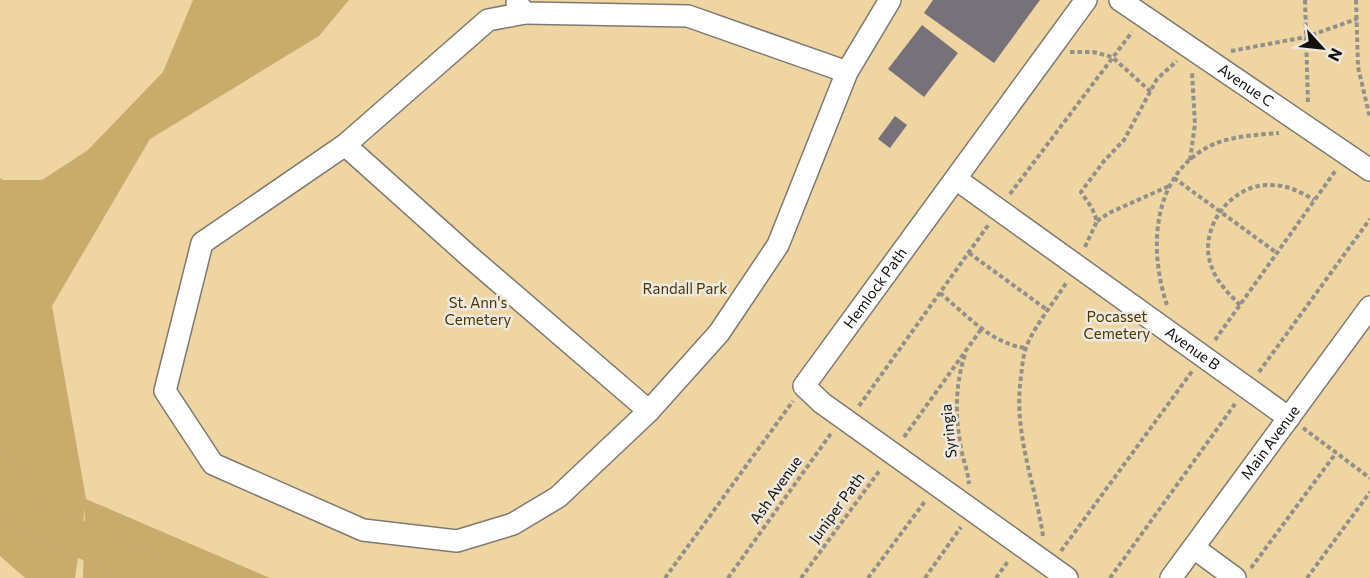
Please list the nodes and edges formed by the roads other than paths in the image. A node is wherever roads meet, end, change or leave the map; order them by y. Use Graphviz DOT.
graph roads {
  1 [pos="890,0"];
  2 [pos="1086,0"];
  3 [pos="1120,0"];
  4 [pos="520,7"];
  5 [pos="847,72"];
  6 [pos="345,145"];
  7 [pos="1370,170"];
  8 [pos="956,179"];
  9 [pos="1370,307"];
  10 [pos="649,411"];
  11 [pos="1289,418"];
  12 [pos="1194,548"];
  13 [pos="1058,572"];
  14 [pos="1171,578"];
  15 [pos="1235,578"];
  1 -- 5 [label="lane"];
  2 -- 8 [label="lane, Hemlock Path"];
  3 -- 7 [label="lane, Avenue C"];
  4 -- 5 [label="lane"];
  4 -- 6 [label="lane"];
  5 -- 10 [label="lane"];
  6 -- 10 [label="lane"];
  6 -- 10 [label="lane"];
  8 -- 11 [label="lane, Avenue B"];
  8 -- 13 [label="lane, Hemlock Path"];
  9 -- 11 [label="lane, Main Avenue"];
  11 -- 12 [label="lane, Main Avenue"];
  12 -- 14 [label="lane, Main Avenue"];
  12 -- 15 [label="lane"];
}
